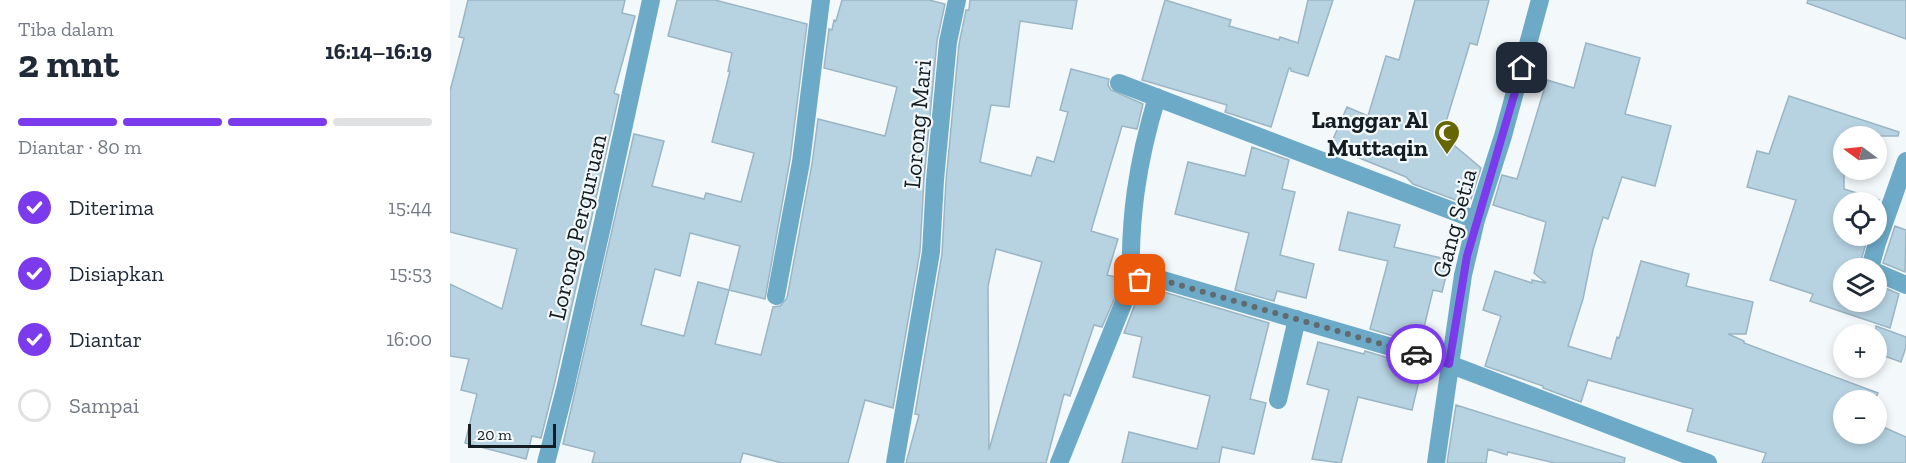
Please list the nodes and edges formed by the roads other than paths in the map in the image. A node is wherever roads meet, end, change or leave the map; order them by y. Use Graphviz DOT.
graph roads {
  1 [pos="651,0"];
  2 [pos="821,0"];
  3 [pos="957,0"];
  4 [pos="1540,0"];
  5 [pos="1119,83"];
  6 [pos="1157,97"];
  7 [pos="1906,161"];
  8 [pos="1476,220"];
  9 [pos="1873,258"];
  10 [pos="1887,277"];
  11 [pos="1906,285"];
  12 [pos="1131,288"];
  13 [pos="776,296"];
  14 [pos="1297,319"];
  15 [pos="1449,364"];
  16 [pos="1278,400"];
  17 [pos="546,463"];
  18 [pos="895,463"];
  19 [pos="1059,463"];
  20 [pos="1436,463"];
  21 [pos="1708,463"];
  1 -- 17 [label="street, Lorong Perguruan"];
  2 -- 13 [label="street"];
  3 -- 18 [label="street, Lorong Mari"];
  4 -- 8 [label="street, Gang Setia"];
  5 -- 6 [label="street"];
  6 -- 8 [label="street"];
  6 -- 12 [label="street"];
  7 -- 9 [label="street"];
  8 -- 15 [label="street, Gang Setia"];
  10 -- 11 [label="street"];
  12 -- 14 [label="street"];
  12 -- 19 [label="street"];
  14 -- 15 [label="street"];
  14 -- 16 [label="street"];
  15 -- 20 [label="street, Gang Setia"];
  15 -- 21 [label="street"];
}
